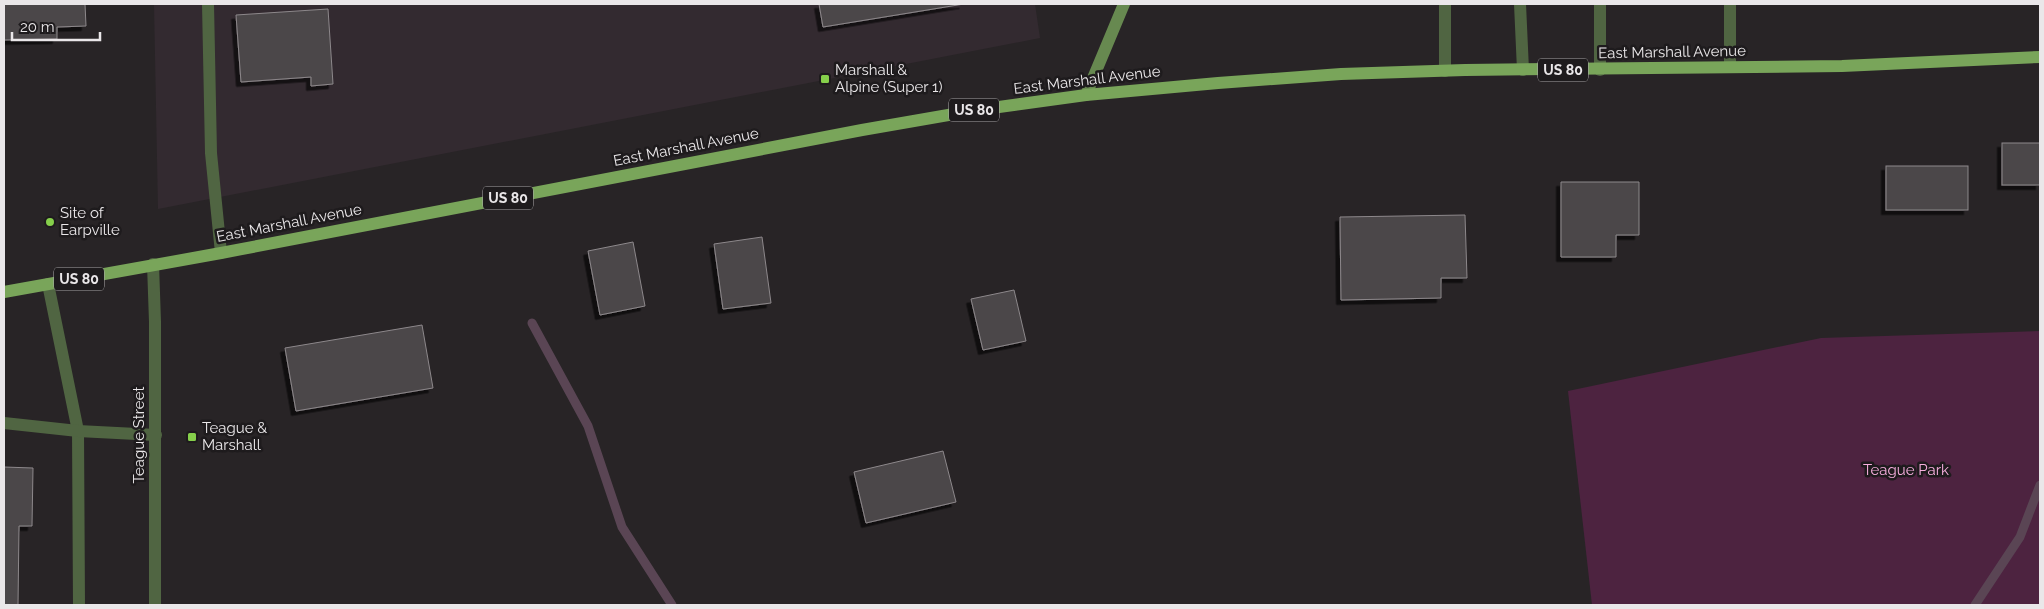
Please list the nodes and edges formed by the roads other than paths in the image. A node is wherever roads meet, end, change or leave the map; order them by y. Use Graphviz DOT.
graph roads {
  1 [pos="208,4"];
  2 [pos="1124,4"];
  3 [pos="1444,4"];
  4 [pos="1520,4"];
  5 [pos="1600,4"];
  6 [pos="1730,4"];
  7 [pos="2040,57"];
  8 [pos="1730,67"];
  9 [pos="1523,70"];
  10 [pos="1600,70"];
  11 [pos="1445,71"];
  12 [pos="1086,95"];
  13 [pos="221,253"];
  14 [pos="153,264"];
  15 [pos="48,284"];
  16 [pos="4,292"];
  17 [pos="4,423"];
  18 [pos="78,431"];
  19 [pos="156,435"];
  20 [pos="79,605"];
  21 [pos="154,605"];
  1 -- 13 [label="street"];
  2 -- 12 [label="main road"];
  3 -- 11 [label="street"];
  4 -- 9 [label="street"];
  5 -- 10 [label="street"];
  6 -- 8 [label="street"];
  7 -- 8 [label="main road, East Marshall Avenue / US 80"];
  8 -- 10 [label="main road, East Marshall Avenue / US 80"];
  9 -- 10 [label="main road, East Marshall Avenue / US 80"];
  9 -- 11 [label="main road, East Marshall Avenue / US 80"];
  11 -- 12 [label="main road, East Marshall Avenue / US 80"];
  12 -- 13 [label="main road, East Marshall Avenue / US 80"];
  13 -- 14 [label="main road, East Marshall Avenue / US 80"];
  14 -- 15 [label="main road, East Marshall Avenue / US 80"];
  14 -- 19 [label="street, Teague Street"];
  15 -- 16 [label="main road, East Marshall Avenue / US 80"];
  15 -- 18 [label="street"];
  17 -- 18 [label="street"];
  18 -- 19 [label="street"];
  18 -- 20 [label="street"];
  19 -- 21 [label="street, Teague Street"];
}
